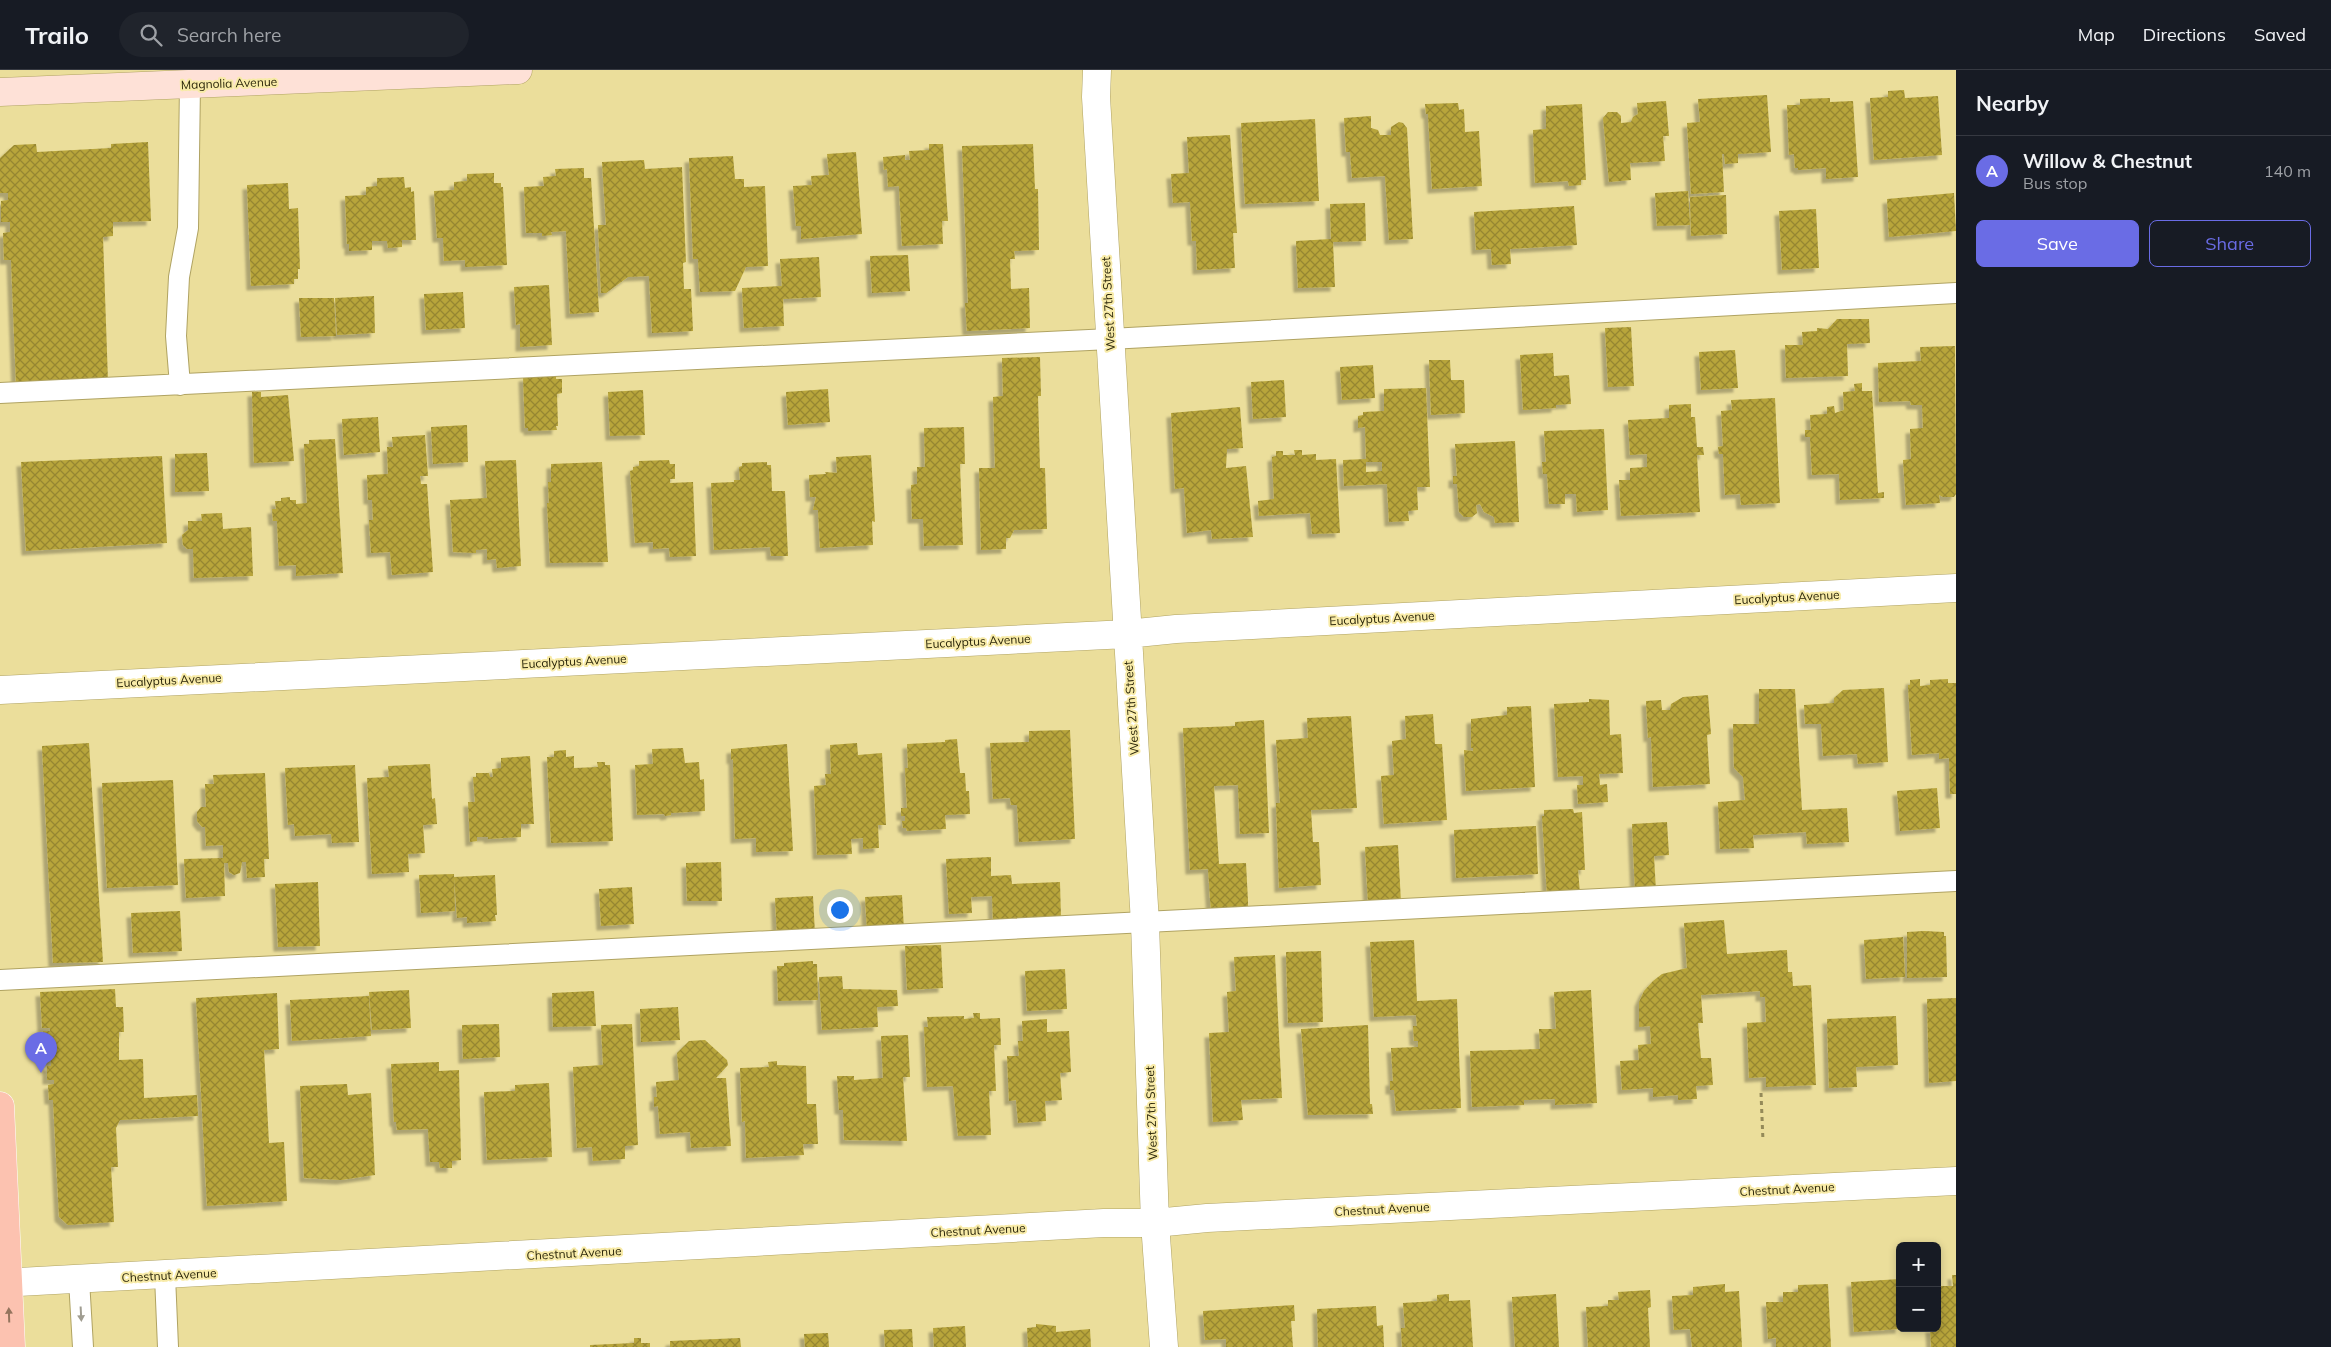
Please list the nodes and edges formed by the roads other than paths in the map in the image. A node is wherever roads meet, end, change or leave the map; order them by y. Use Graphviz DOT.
graph roads {
  1 [pos="518,70"];
  2 [pos="1097,70"];
  3 [pos="243,77"];
  4 [pos="190,84"];
  5 [pos="0,92"];
  6 [pos="1956,293"];
  7 [pos="1110,339"];
  8 [pos="180,384"];
  9 [pos="0,393"];
  10 [pos="1956,588"];
  11 [pos="1126,634"];
  12 [pos="0,690"];
  13 [pos="1956,881"];
  14 [pos="1145,923"];
  15 [pos="0,980"];
  16 [pos="0,1106"];
  17 [pos="1956,1180"];
  18 [pos="1155,1223"];
  19 [pos="165,1276"];
  20 [pos="79,1280"];
  21 [pos="4,1283"];
  22 [pos="11,1347"];
  23 [pos="83,1347"];
  24 [pos="168,1347"];
  25 [pos="1164,1347"];
  1 -- 3 [label="street, Magnolia Avenue"];
  2 -- 7 [label="street, West 27th Street"];
  3 -- 4 [label="street, Magnolia Avenue"];
  4 -- 5 [label="street, Magnolia Avenue"];
  4 -- 8 [label="lane"];
  6 -- 7 [label="lane"];
  7 -- 8 [label="lane"];
  7 -- 11 [label="street, West 27th Street"];
  8 -- 9 [label="lane"];
  10 -- 11 [label="street, Eucalyptus Avenue"];
  11 -- 12 [label="street, Eucalyptus Avenue"];
  11 -- 14 [label="street, West 27th Street"];
  13 -- 14 [label="lane"];
  14 -- 15 [label="lane"];
  14 -- 18 [label="street, West 27th Street"];
  16 -- 21 [label="main road"];
  17 -- 18 [label="street, Chestnut Avenue"];
  18 -- 19 [label="street, Chestnut Avenue"];
  18 -- 25 [label="street, West 27th Street"];
  19 -- 20 [label="street, Chestnut Avenue"];
  19 -- 24 [label="lane"];
  20 -- 21 [label="street, Chestnut Avenue"];
  20 -- 23 [label="lane, one-way"];
  22 -- 21 [label="main road, one-way"];
}
